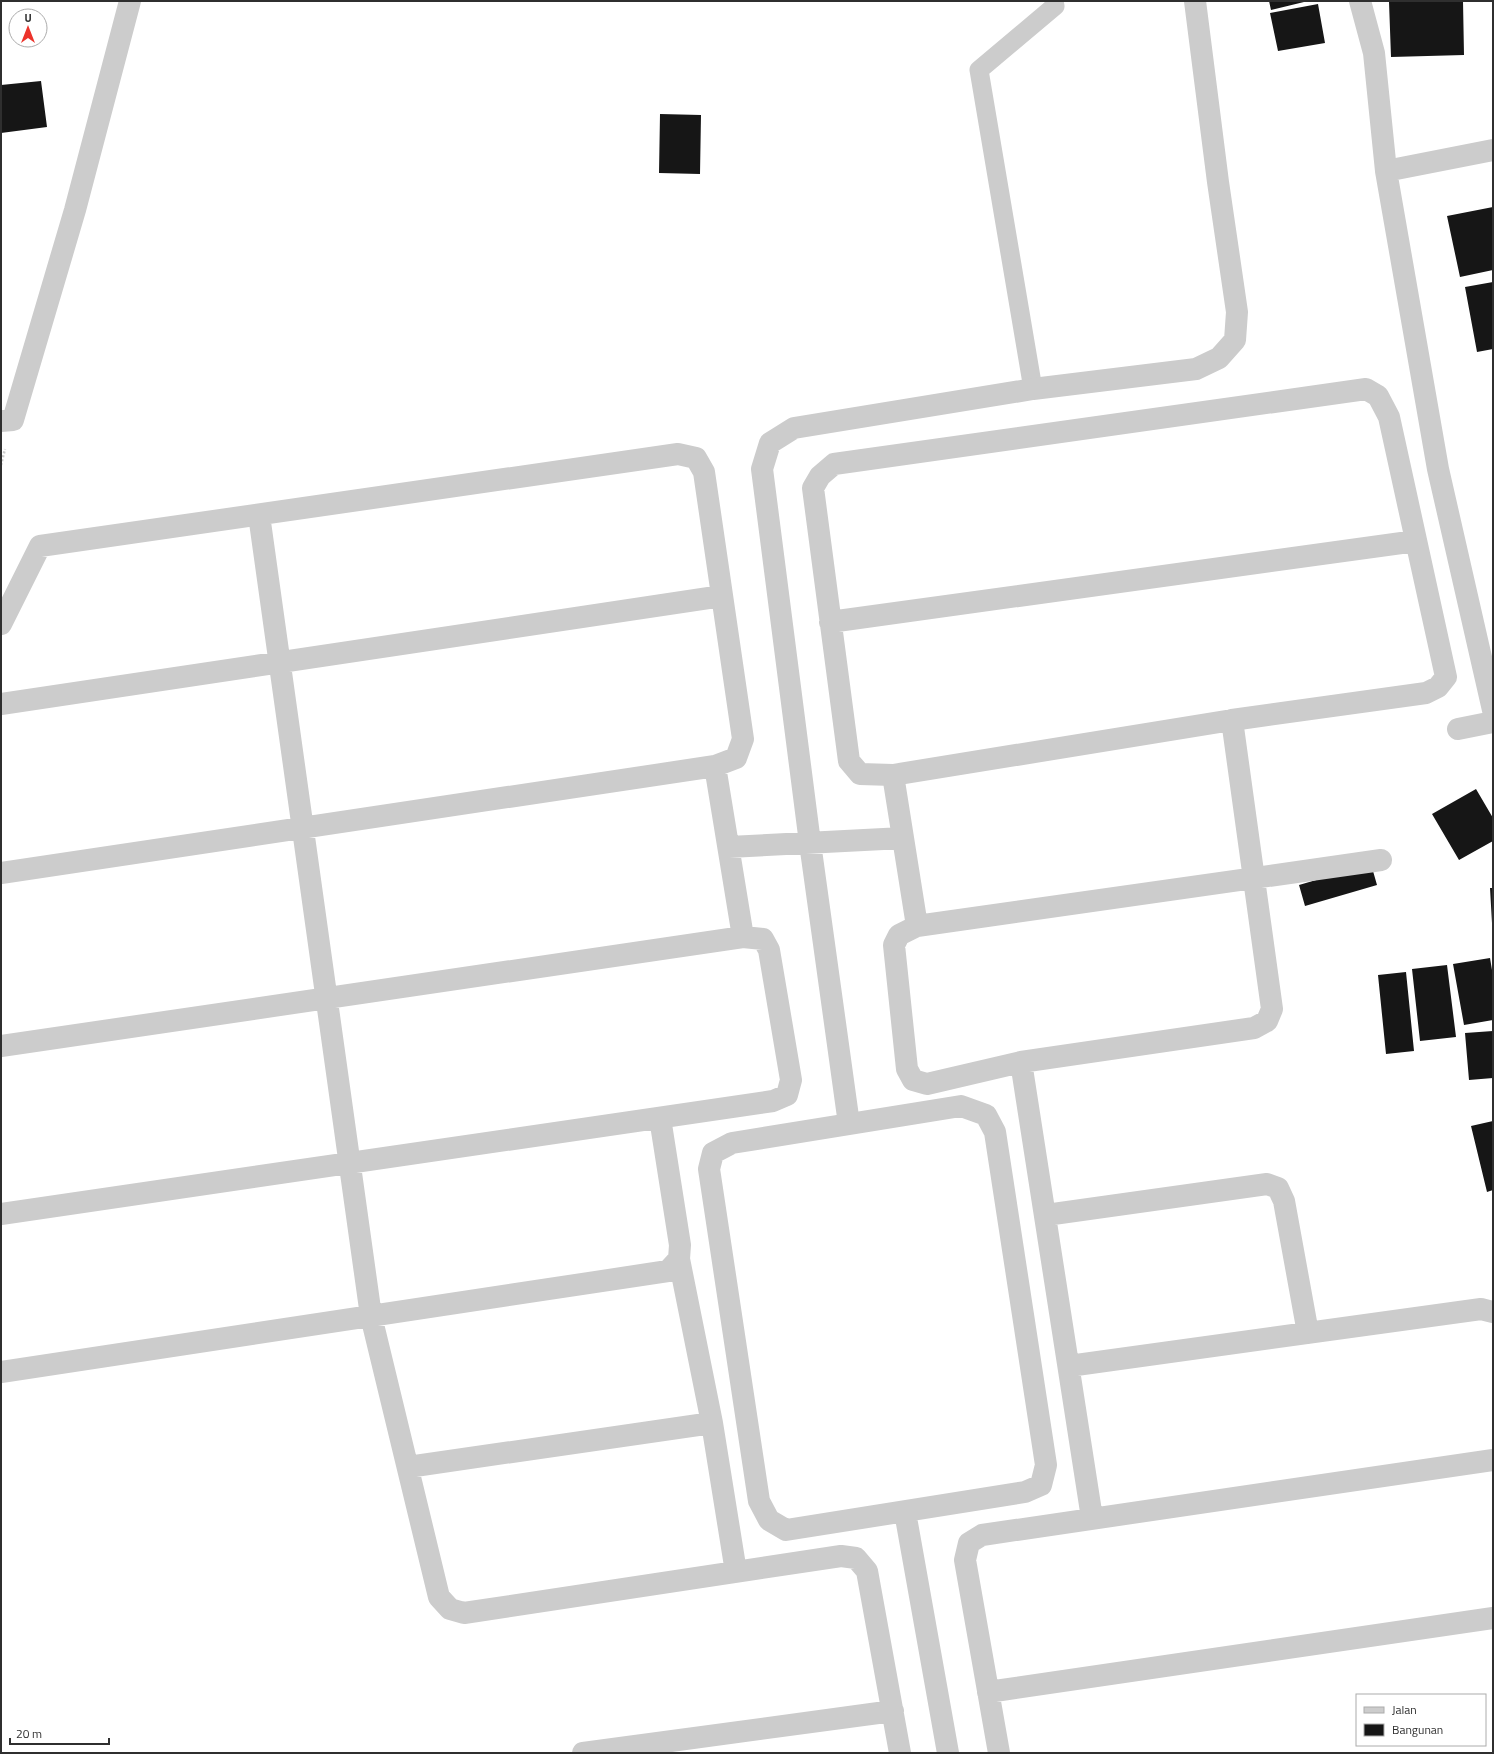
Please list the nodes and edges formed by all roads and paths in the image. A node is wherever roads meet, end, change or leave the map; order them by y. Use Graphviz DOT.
graph roads {
  1 [pos="130,1"];
  2 [pos="1054,1"];
  3 [pos="1195,1"];
  4 [pos="1360,1"];
  5 [pos="1493,150"];
  6 [pos="1386,171"];
  7 [pos="1033,389"];
  8 [pos="1,421"];
  9 [pos="259,514"];
  10 [pos="1416,541"];
  11 [pos="722,596"];
  12 [pos="830,622"];
  13 [pos="1,624"];
  14 [pos="280,662"];
  15 [pos="1,704"];
  16 [pos="1493,710"];
  17 [pos="1232,720"];
  18 [pos="1493,722"];
  19 [pos="1458,729"];
  20 [pos="715,766"];
  21 [pos="893,775"];
  22 [pos="303,828"];
  23 [pos="903,838"];
  24 [pos="810,843"];
  25 [pos="729,847"];
  26 [pos="1381,860"];
  27 [pos="1,873"];
  28 [pos="1254,878"];
  29 [pos="917,926"];
  30 [pos="743,938"];
  31 [pos="327,998"];
  32 [pos="1,1046"];
  33 [pos="1021,1062"];
  34 [pos="660,1118"];
  35 [pos="849,1124"];
  36 [pos="350,1164"];
  37 [pos="1,1214"];
  38 [pos="1046,1215"];
  39 [pos="678,1259"];
  40 [pos="1493,1312"];
  41 [pos="372,1316"];
  42 [pos="1308,1333"];
  43 [pos="1069,1366"];
  44 [pos="1,1372"];
  45 [pos="712,1423"];
  46 [pos="1493,1460"];
  47 [pos="408,1467"];
  48 [pos="905,1512"];
  49 [pos="1092,1518"];
  50 [pos="736,1572"];
  51 [pos="1493,1618"];
  52 [pos="988,1692"];
  53 [pos="893,1711"];
  54 [pos="583,1753"];
  55 [pos="900,1753"];
  56 [pos="948,1753"];
  57 [pos="998,1753"];
  1 -- 8 [label="street"];
  2 -- 7 [label="lane"];
  3 -- 7 [label="street"];
  4 -- 6 [label="street"];
  5 -- 6 [label="street"];
  6 -- 16 [label="street"];
  7 -- 24 [label="street"];
  9 -- 11 [label="street"];
  9 -- 13 [label="street"];
  9 -- 14 [label="street"];
  10 -- 12 [label="street"];
  10 -- 12 [label="street"];
  10 -- 17 [label="street"];
  11 -- 14 [label="street"];
  11 -- 20 [label="street"];
  12 -- 21 [label="street"];
  14 -- 15 [label="street"];
  14 -- 22 [label="street"];
  17 -- 21 [label="street"];
  17 -- 28 [label="street"];
  18 -- 19 [label="street"];
  20 -- 22 [label="street"];
  20 -- 25 [label="street"];
  21 -- 23 [label="street"];
  22 -- 27 [label="street"];
  22 -- 31 [label="street"];
  23 -- 24 [label="street"];
  23 -- 29 [label="street"];
  24 -- 25 [label="street"];
  24 -- 35 [label="street"];
  25 -- 30 [label="street"];
  26 -- 28 [label="street"];
  28 -- 29 [label="street"];
  28 -- 33 [label="street"];
  29 -- 33 [label="street"];
  30 -- 31 [label="street"];
  30 -- 34 [label="street"];
  31 -- 32 [label="street"];
  31 -- 36 [label="street"];
  33 -- 38 [label="street"];
  34 -- 36 [label="street"];
  34 -- 39 [label="street"];
  35 -- 48 [label="street"];
  35 -- 48 [label="street"];
  36 -- 37 [label="street"];
  36 -- 41 [label="street"];
  38 -- 42 [label="street"];
  38 -- 43 [label="street"];
  39 -- 41 [label="street"];
  39 -- 45 [label="street"];
  40 -- 42 [label="street"];
  41 -- 44 [label="street"];
  41 -- 47 [label="street"];
  42 -- 43 [label="street"];
  43 -- 49 [label="street"];
  45 -- 47 [label="street"];
  45 -- 50 [label="street"];
  46 -- 49 [label="street"];
  47 -- 50 [label="street"];
  48 -- 56 [label="street"];
  49 -- 52 [label="street"];
  50 -- 53 [label="street"];
  51 -- 52 [label="street"];
  52 -- 57 [label="street"];
  53 -- 54 [label="street"];
  53 -- 55 [label="street"];
}
